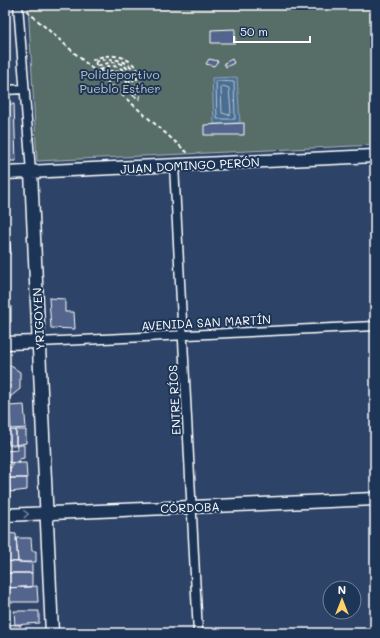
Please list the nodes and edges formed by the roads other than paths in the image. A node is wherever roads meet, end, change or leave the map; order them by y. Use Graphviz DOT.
graph roads {
  1 [pos="18,8"];
  2 [pos="24,89"];
  3 [pos="5,90"];
  4 [pos="375,156"];
  5 [pos="174,165"];
  6 [pos="31,172"];
  7 [pos="5,173"];
  8 [pos="375,326"];
  9 [pos="183,335"];
  10 [pos="39,342"];
  11 [pos="5,343"];
  12 [pos="375,499"];
  13 [pos="192,507"];
  14 [pos="47,513"];
  15 [pos="5,515"];
  16 [pos="52,633"];
  17 [pos="198,633"];
  1 -- 2 [label="street, YRIGOYEN"];
  2 -- 3 [label="street"];
  2 -- 6 [label="street, YRIGOYEN"];
  4 -- 5 [label="street, JUAN DOMINGO PERÓN"];
  5 -- 6 [label="street, JUAN DOMINGO PERÓN"];
  5 -- 9 [label="street, ENTRE RÍOS"];
  6 -- 7 [label="street, JUAN DOMINGO PERÓN"];
  6 -- 10 [label="street, YRIGOYEN"];
  8 -- 9 [label="street, AVENIDA SAN MARTÍN"];
  9 -- 10 [label="street, AVENIDA SAN MARTÍN"];
  9 -- 13 [label="street, ENTRE RÍOS"];
  10 -- 11 [label="street"];
  10 -- 14 [label="street, YRIGOYEN"];
  12 -- 13 [label="street, CÓRDOBA"];
  13 -- 14 [label="street, CÓRDOBA"];
  13 -- 17 [label="street, ENTRE RÍOS"];
  15 -- 14 [label="street, CÓRDOBA, one-way"];
  14 -- 16 [label="street, YRIGOYEN"];
}
